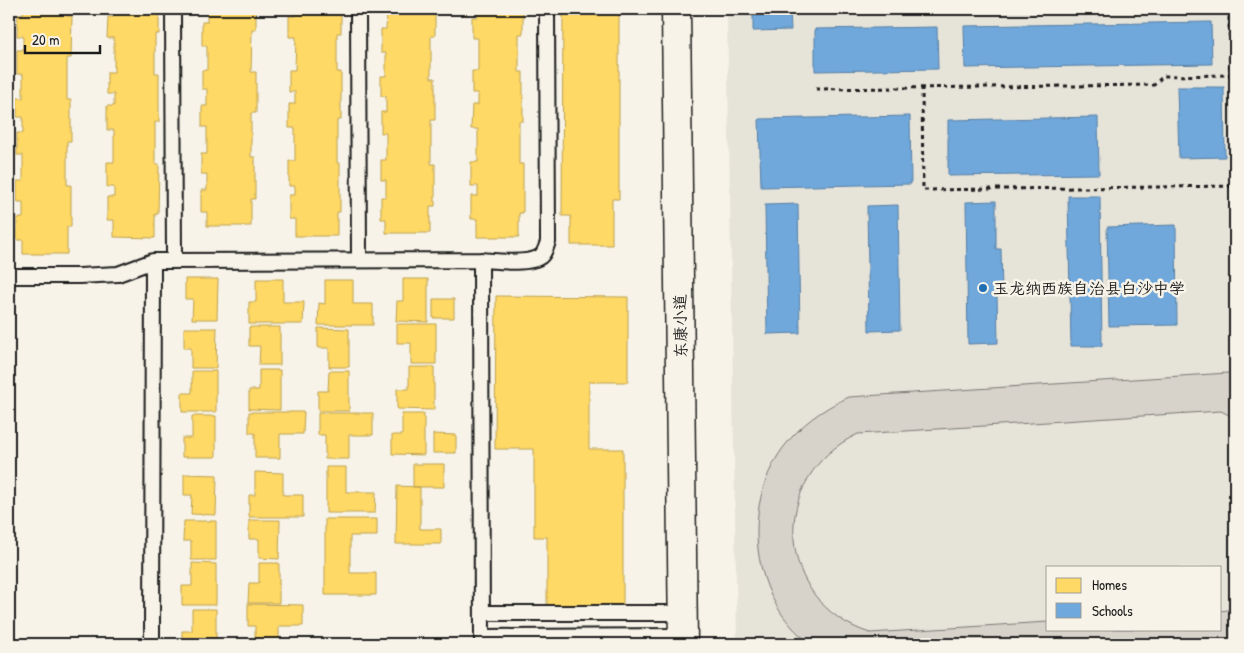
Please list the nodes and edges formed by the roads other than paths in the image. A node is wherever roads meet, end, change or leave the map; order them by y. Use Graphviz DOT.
graph roads {
  1 [pos="173,9"];
  2 [pos="358,9"];
  3 [pos="548,9"];
  4 [pos="676,9"];
  5 [pos="359,260"];
  6 [pos="481,260"];
  7 [pos="153,261"];
  8 [pos="174,261"];
  9 [pos="9,276"];
  10 [pos="482,613"];
  11 [pos="683,631"];
  12 [pos="152,638"];
  13 [pos="482,641"];
  1 -- 8 [label="lane"];
  2 -- 5 [label="lane"];
  3 -- 6 [label="lane"];
  4 -- 11 [label="street, 东康小道"];
  5 -- 6 [label="lane"];
  5 -- 8 [label="lane"];
  6 -- 10 [label="lane"];
  7 -- 8 [label="lane"];
  7 -- 9 [label="lane"];
  7 -- 12 [label="lane"];
  10 -- 11 [label="lane"];
  10 -- 13 [label="lane"];
  11 -- 13 [label="lane"];
}
